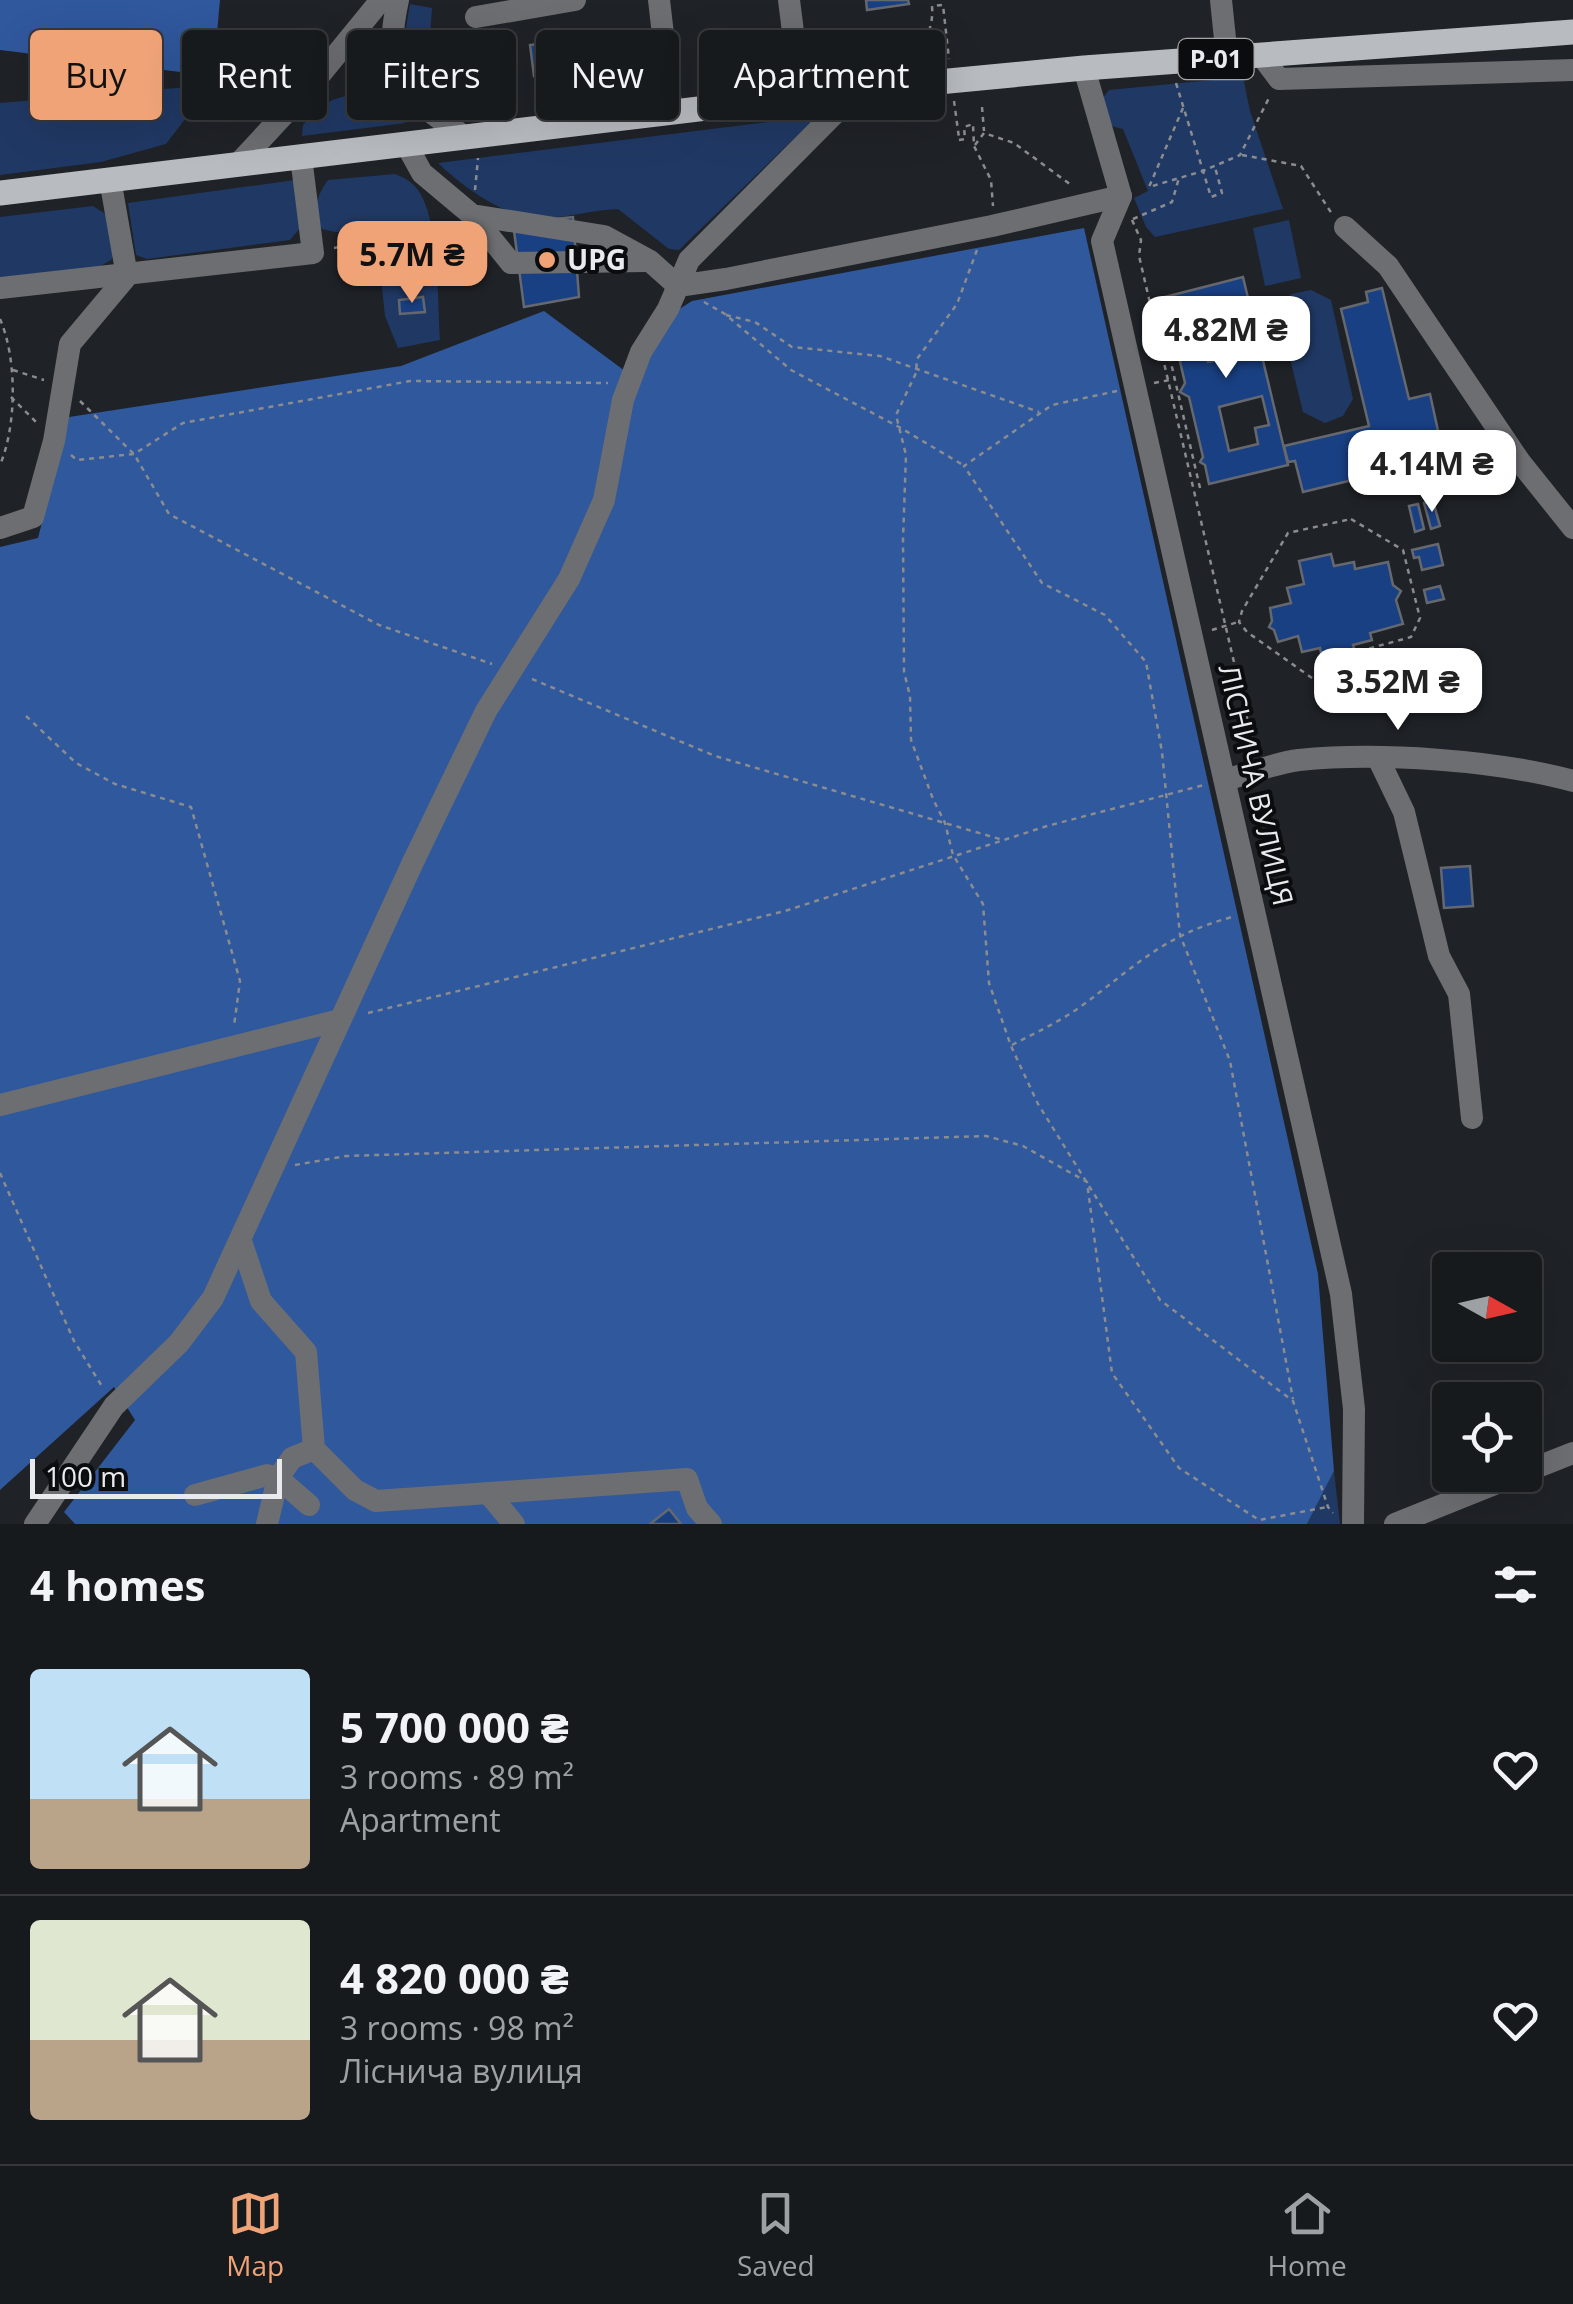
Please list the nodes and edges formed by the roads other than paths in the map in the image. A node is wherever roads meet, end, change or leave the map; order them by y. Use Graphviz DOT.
graph roads {
  1 [pos="381,0"];
  2 [pos="398,0"];
  3 [pos="576,0"];
  4 [pos="659,0"];
  5 [pos="788,0"];
  6 [pos="1222,0"];
  7 [pos="476,16"];
  8 [pos="662,30"];
  9 [pos="792,30"];
  10 [pos="1573,32"];
  11 [pos="1262,55"];
  12 [pos="1227,58"];
  13 [pos="1084,68"];
  14 [pos="1573,70"];
  15 [pos="945,81"];
  16 [pos="626,120"];
  17 [pos="829,120"];
  18 [pos="406,144"];
  19 [pos="472,147"];
  20 [pos="301,157"];
  21 [pos="238,164"];
  22 [pos="110,179"];
  23 [pos="0,194"];
  24 [pos="1121,196"];
  25 [pos="476,220"];
  26 [pos="1345,228"];
  27 [pos="650,261"];
  28 [pos="128,276"];
  29 [pos="678,286"];
  30 [pos="0,288"];
  31 [pos="0,528"];
  32 [pos="1573,528"];
  33 [pos="1378,758"];
  34 [pos="1224,780"];
  35 [pos="1573,781"];
  36 [pos="340,1020"];
  37 [pos="0,1105"];
  38 [pos="1472,1118"];
  39 [pos="241,1241"];
  40 [pos="314,1449"];
  41 [pos="1573,1453"];
  42 [pos="1542,1465"];
  43 [pos="278,1478"];
  44 [pos="1475,1492"];
  45 [pos="488,1493"];
  46 [pos="195,1494"];
  47 [pos="309,1505"];
  48 [pos="1344,1520"];
  49 [pos="36,1524"];
  50 [pos="267,1524"];
  51 [pos="514,1524"];
  52 [pos="711,1524"];
  53 [pos="1395,1524"];
  1 -- 21 [label="street"];
  2 -- 19 [label="street"];
  3 -- 7 [label="street"];
  4 -- 8 [label="street"];
  5 -- 9 [label="street"];
  6 -- 12 [label="street"];
  10 -- 11 [label="main road, Р-01"];
  11 -- 12 [label="main road, Р-01"];
  11 -- 14 [label="street"];
  12 -- 13 [label="main road, Р-01"];
  13 -- 15 [label="main road, Р-01"];
  13 -- 24 [label="street"];
  16 -- 19 [label="main road, Р-01"];
  17 -- 29 [label="street"];
  18 -- 19 [label="main road, Р-01"];
  18 -- 20 [label="main road, Р-01"];
  18 -- 25 [label="street"];
  20 -- 21 [label="main road, Р-01"];
  20 -- 28 [label="street"];
  21 -- 22 [label="main road, Р-01"];
  22 -- 23 [label="main road, Р-01"];
  22 -- 28 [label="street"];
  24 -- 29 [label="street"];
  24 -- 34 [label="street, ЛІСНИЧА ВУЛИЦЯ"];
  25 -- 27 [label="street"];
  25 -- 27 [label="street"];
  26 -- 32 [label="street"];
  27 -- 29 [label="street"];
  28 -- 30 [label="street"];
  28 -- 31 [label="street"];
  29 -- 36 [label="street"];
  33 -- 34 [label="street"];
  33 -- 35 [label="street"];
  33 -- 38 [label="street"];
  34 -- 48 [label="street, ЛІСНИЧА ВУЛИЦЯ"];
  36 -- 37 [label="street"];
  36 -- 39 [label="street"];
  39 -- 40 [label="street"];
  39 -- 49 [label="street"];
  40 -- 43 [label="street"];
  40 -- 45 [label="street"];
  41 -- 42 [label="street"];
  43 -- 46 [label="street"];
  43 -- 47 [label="street"];
  43 -- 50 [label="street"];
  44 -- 53 [label="street"];
  45 -- 51 [label="street"];
  45 -- 52 [label="street"];
}
